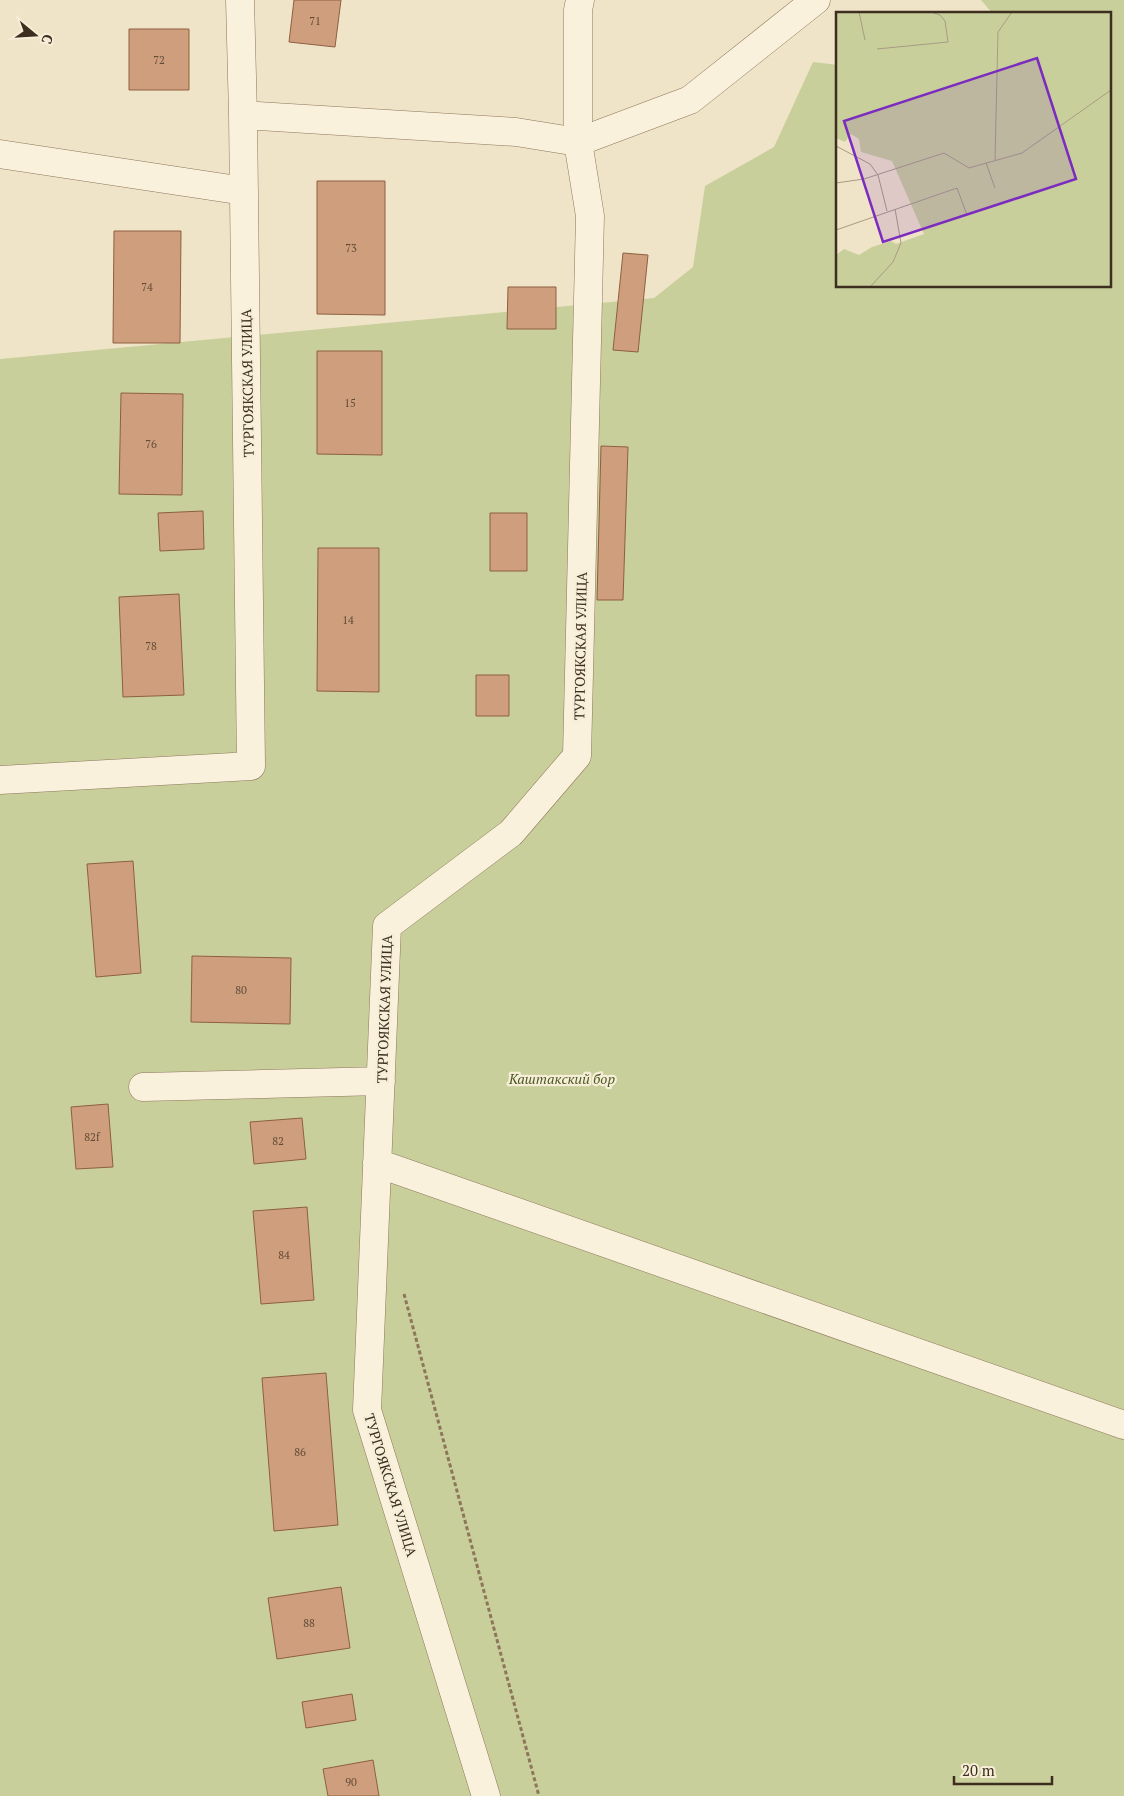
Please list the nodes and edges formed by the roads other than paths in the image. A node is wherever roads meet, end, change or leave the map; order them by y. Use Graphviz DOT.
graph roads {
  1 [pos="240,0"];
  2 [pos="580,0"];
  3 [pos="816,0"];
  4 [pos="243,115"];
  5 [pos="578,142"];
  6 [pos="0,154"];
  7 [pos="244,191"];
  8 [pos="0,780"];
  9 [pos="381,1081"];
  10 [pos="142,1087"];
  11 [pos="377,1164"];
  12 [pos="1124,1425"];
  13 [pos="486,1796"];
  1 -- 4 [label="street, ТУРГОЯКСКАЯ УЛИЦА"];
  2 -- 5 [label="street"];
  3 -- 5 [label="street"];
  4 -- 5 [label="street"];
  4 -- 7 [label="street, ТУРГОЯКСКАЯ УЛИЦА"];
  5 -- 9 [label="street, ТУРГОЯКСКАЯ УЛИЦА"];
  6 -- 7 [label="street"];
  7 -- 8 [label="street, ТУРГОЯКСКАЯ УЛИЦА"];
  9 -- 10 [label="street"];
  9 -- 11 [label="street, ТУРГОЯКСКАЯ УЛИЦА"];
  11 -- 12 [label="street"];
  11 -- 13 [label="street, ТУРГОЯКСКАЯ УЛИЦА"];
}
